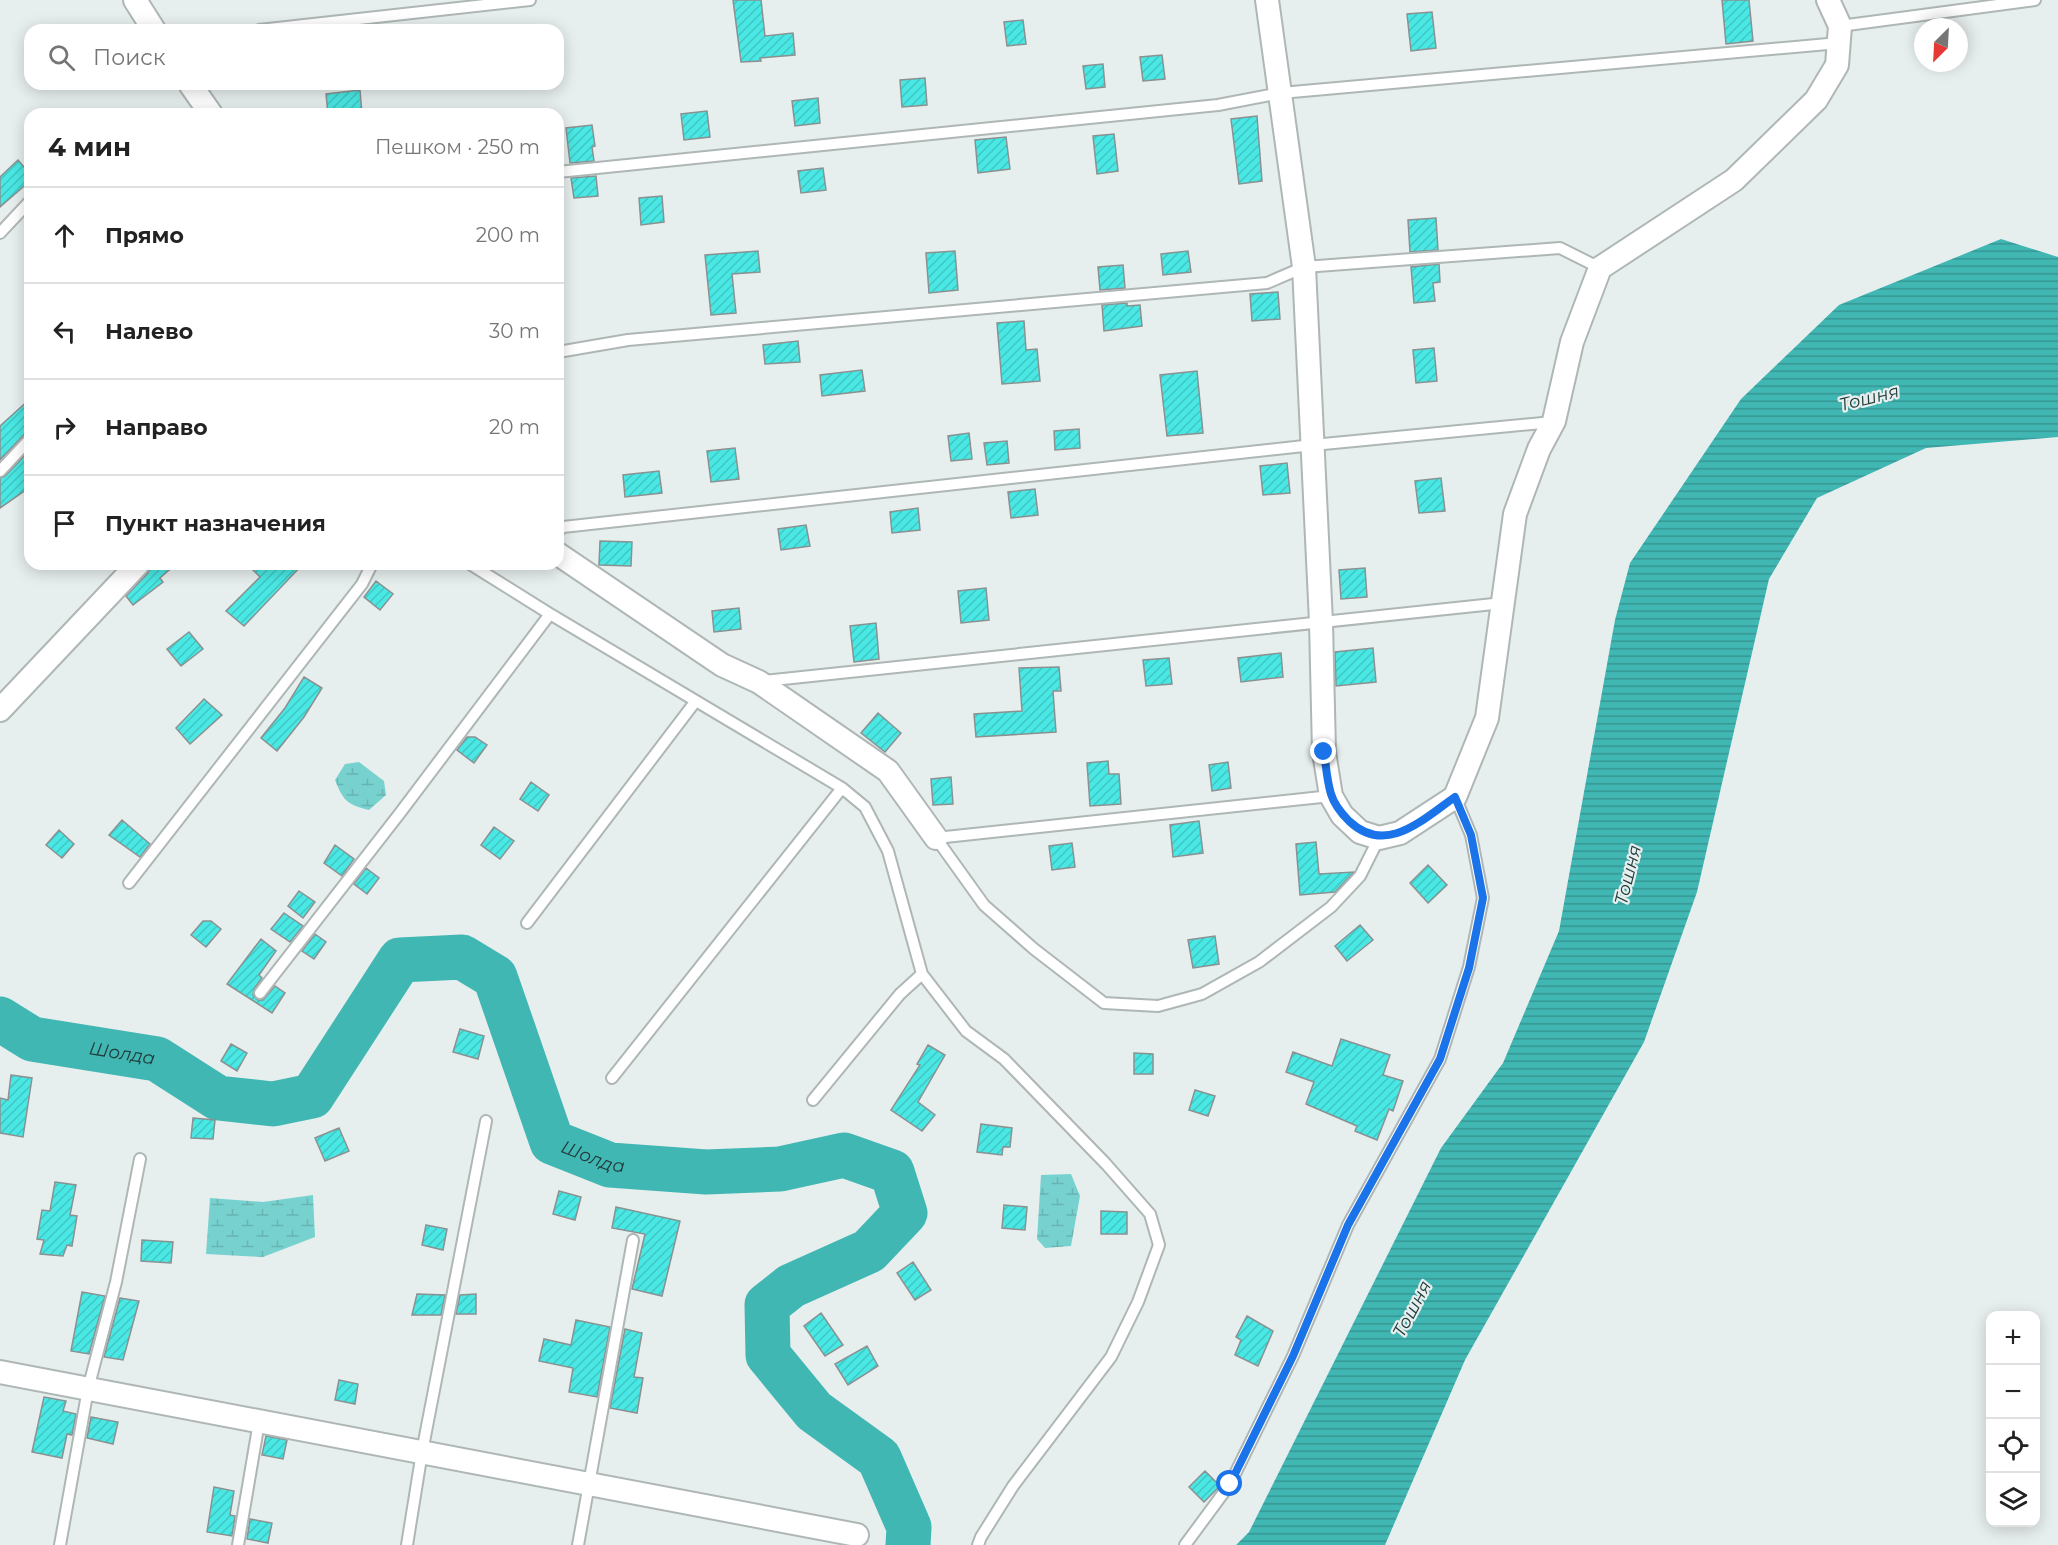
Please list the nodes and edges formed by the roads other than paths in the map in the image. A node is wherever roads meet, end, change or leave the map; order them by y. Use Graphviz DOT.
graph roads {
  1 [pos="135,0"];
  2 [pos="530,0"];
  3 [pos="1267,0"];
  4 [pos="1828,0"];
  5 [pos="2035,0"];
  6 [pos="150,24"];
  7 [pos="313,24"];
  8 [pos="1839,35"];
  9 [pos="194,90"];
  10 [pos="1281,93"];
  11 [pos="207,108"];
  12 [pos="564,171"];
  13 [pos="24,207"];
  14 [pos="0,233"];
  15 [pos="1304,267"];
  16 [pos="1600,268"];
  17 [pos="564,351"];
  18 [pos="1554,422"];
  19 [pos="24,445"];
  20 [pos="1313,446"];
  21 [pos="0,471"];
  22 [pos="564,527"];
  23 [pos="564,558"];
  24 [pos="132,570"];
  25 [pos="368,570"];
  26 [pos="480,570"];
  27 [pos="1503,603"];
  28 [pos="550,614"];
  29 [pos="1321,622"];
  30 [pos="759,682"];
  31 [pos="696,702"];
  32 [pos="0,710"];
  33 [pos="842,788"];
  34 [pos="1331,796"];
  35 [pos="1455,797"];
  36 [pos="936,838"];
  37 [pos="1379,838"];
  38 [pos="129,882"];
  39 [pos="527,923"];
  40 [pos="922,974"];
  41 [pos="260,993"];
  42 [pos="612,1078"];
  43 [pos="813,1101"];
  44 [pos="486,1121"];
  45 [pos="140,1159"];
  46 [pos="633,1240"];
  47 [pos="0,1372"];
  48 [pos="88,1389"];
  49 [pos="259,1422"];
  50 [pos="422,1452"];
  51 [pos="587,1484"];
  52 [pos="858,1535"];
  53 [pos="60,1545"];
  54 [pos="238,1545"];
  55 [pos="407,1545"];
  56 [pos="578,1545"];
  57 [pos="978,1545"];
  58 [pos="1185,1545"];
  1 -- 6 [label="street"];
  2 -- 7 [label="lane"];
  3 -- 10 [label="street"];
  4 -- 8 [label="street"];
  5 -- 8 [label="lane"];
  8 -- 10 [label="lane"];
  8 -- 16 [label="street"];
  9 -- 11 [label="street"];
  10 -- 12 [label="lane"];
  10 -- 15 [label="street"];
  13 -- 14 [label="lane"];
  15 -- 16 [label="lane"];
  15 -- 17 [label="lane"];
  15 -- 20 [label="street"];
  16 -- 18 [label="street"];
  18 -- 20 [label="lane"];
  18 -- 27 [label="street"];
  19 -- 21 [label="lane"];
  20 -- 22 [label="lane"];
  20 -- 29 [label="street"];
  23 -- 30 [label="street"];
  24 -- 32 [label="street"];
  25 -- 38 [label="lane"];
  26 -- 28 [label="lane"];
  27 -- 29 [label="lane"];
  27 -- 35 [label="street"];
  28 -- 31 [label="lane"];
  28 -- 41 [label="lane"];
  29 -- 30 [label="lane"];
  29 -- 34 [label="street"];
  30 -- 36 [label="street"];
  31 -- 33 [label="lane"];
  31 -- 39 [label="lane"];
  33 -- 40 [label="lane"];
  33 -- 42 [label="lane"];
  34 -- 36 [label="lane"];
  34 -- 37 [label="street"];
  35 -- 37 [label="street"];
  35 -- 58 [label="lane"];
  36 -- 37 [label="lane"];
  40 -- 43 [label="lane"];
  40 -- 57 [label="lane"];
  44 -- 50 [label="lane"];
  45 -- 48 [label="lane"];
  46 -- 51 [label="lane"];
  47 -- 48 [label="street"];
  48 -- 49 [label="street"];
  48 -- 53 [label="lane"];
  49 -- 50 [label="street"];
  49 -- 54 [label="lane"];
  50 -- 51 [label="street"];
  50 -- 55 [label="lane"];
  51 -- 52 [label="street"];
  51 -- 56 [label="lane"];
}
